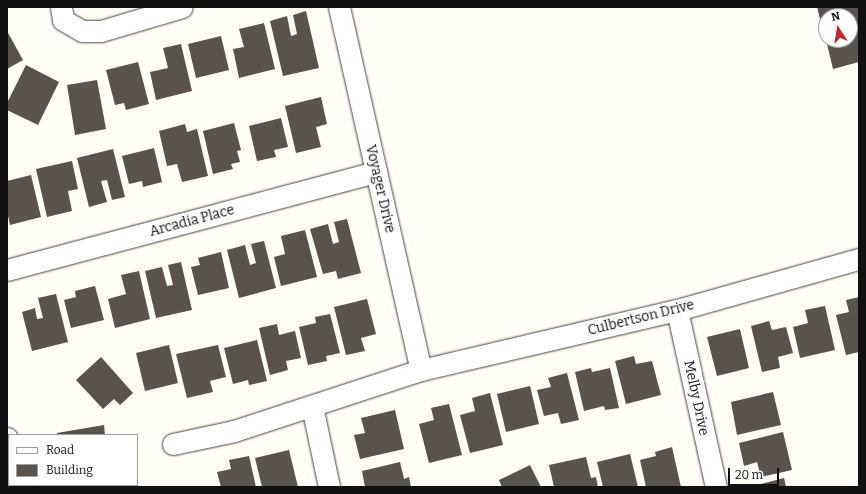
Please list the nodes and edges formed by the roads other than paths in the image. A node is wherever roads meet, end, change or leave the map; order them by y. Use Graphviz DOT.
graph roads {
  1 [pos="182,7"];
  2 [pos="339,7"];
  3 [pos="62,13"];
  4 [pos="376,172"];
  5 [pos="859,259"];
  6 [pos="7,270"];
  7 [pos="677,310"];
  8 [pos="421,370"];
  9 [pos="312,406"];
  10 [pos="173,444"];
  11 [pos="329,487"];
  12 [pos="716,487"];
  1 -- 3 [label="street"];
  2 -- 4 [label="street, Voyager Drive"];
  4 -- 6 [label="street, Arcadia Place"];
  4 -- 8 [label="street, Voyager Drive"];
  5 -- 7 [label="street, Culbertson Drive"];
  7 -- 8 [label="street, Culbertson Drive"];
  7 -- 12 [label="street, Melby Drive"];
  8 -- 9 [label="street, Culbertson Drive"];
  9 -- 10 [label="street, Culbertson Drive"];
  9 -- 11 [label="street"];
}
